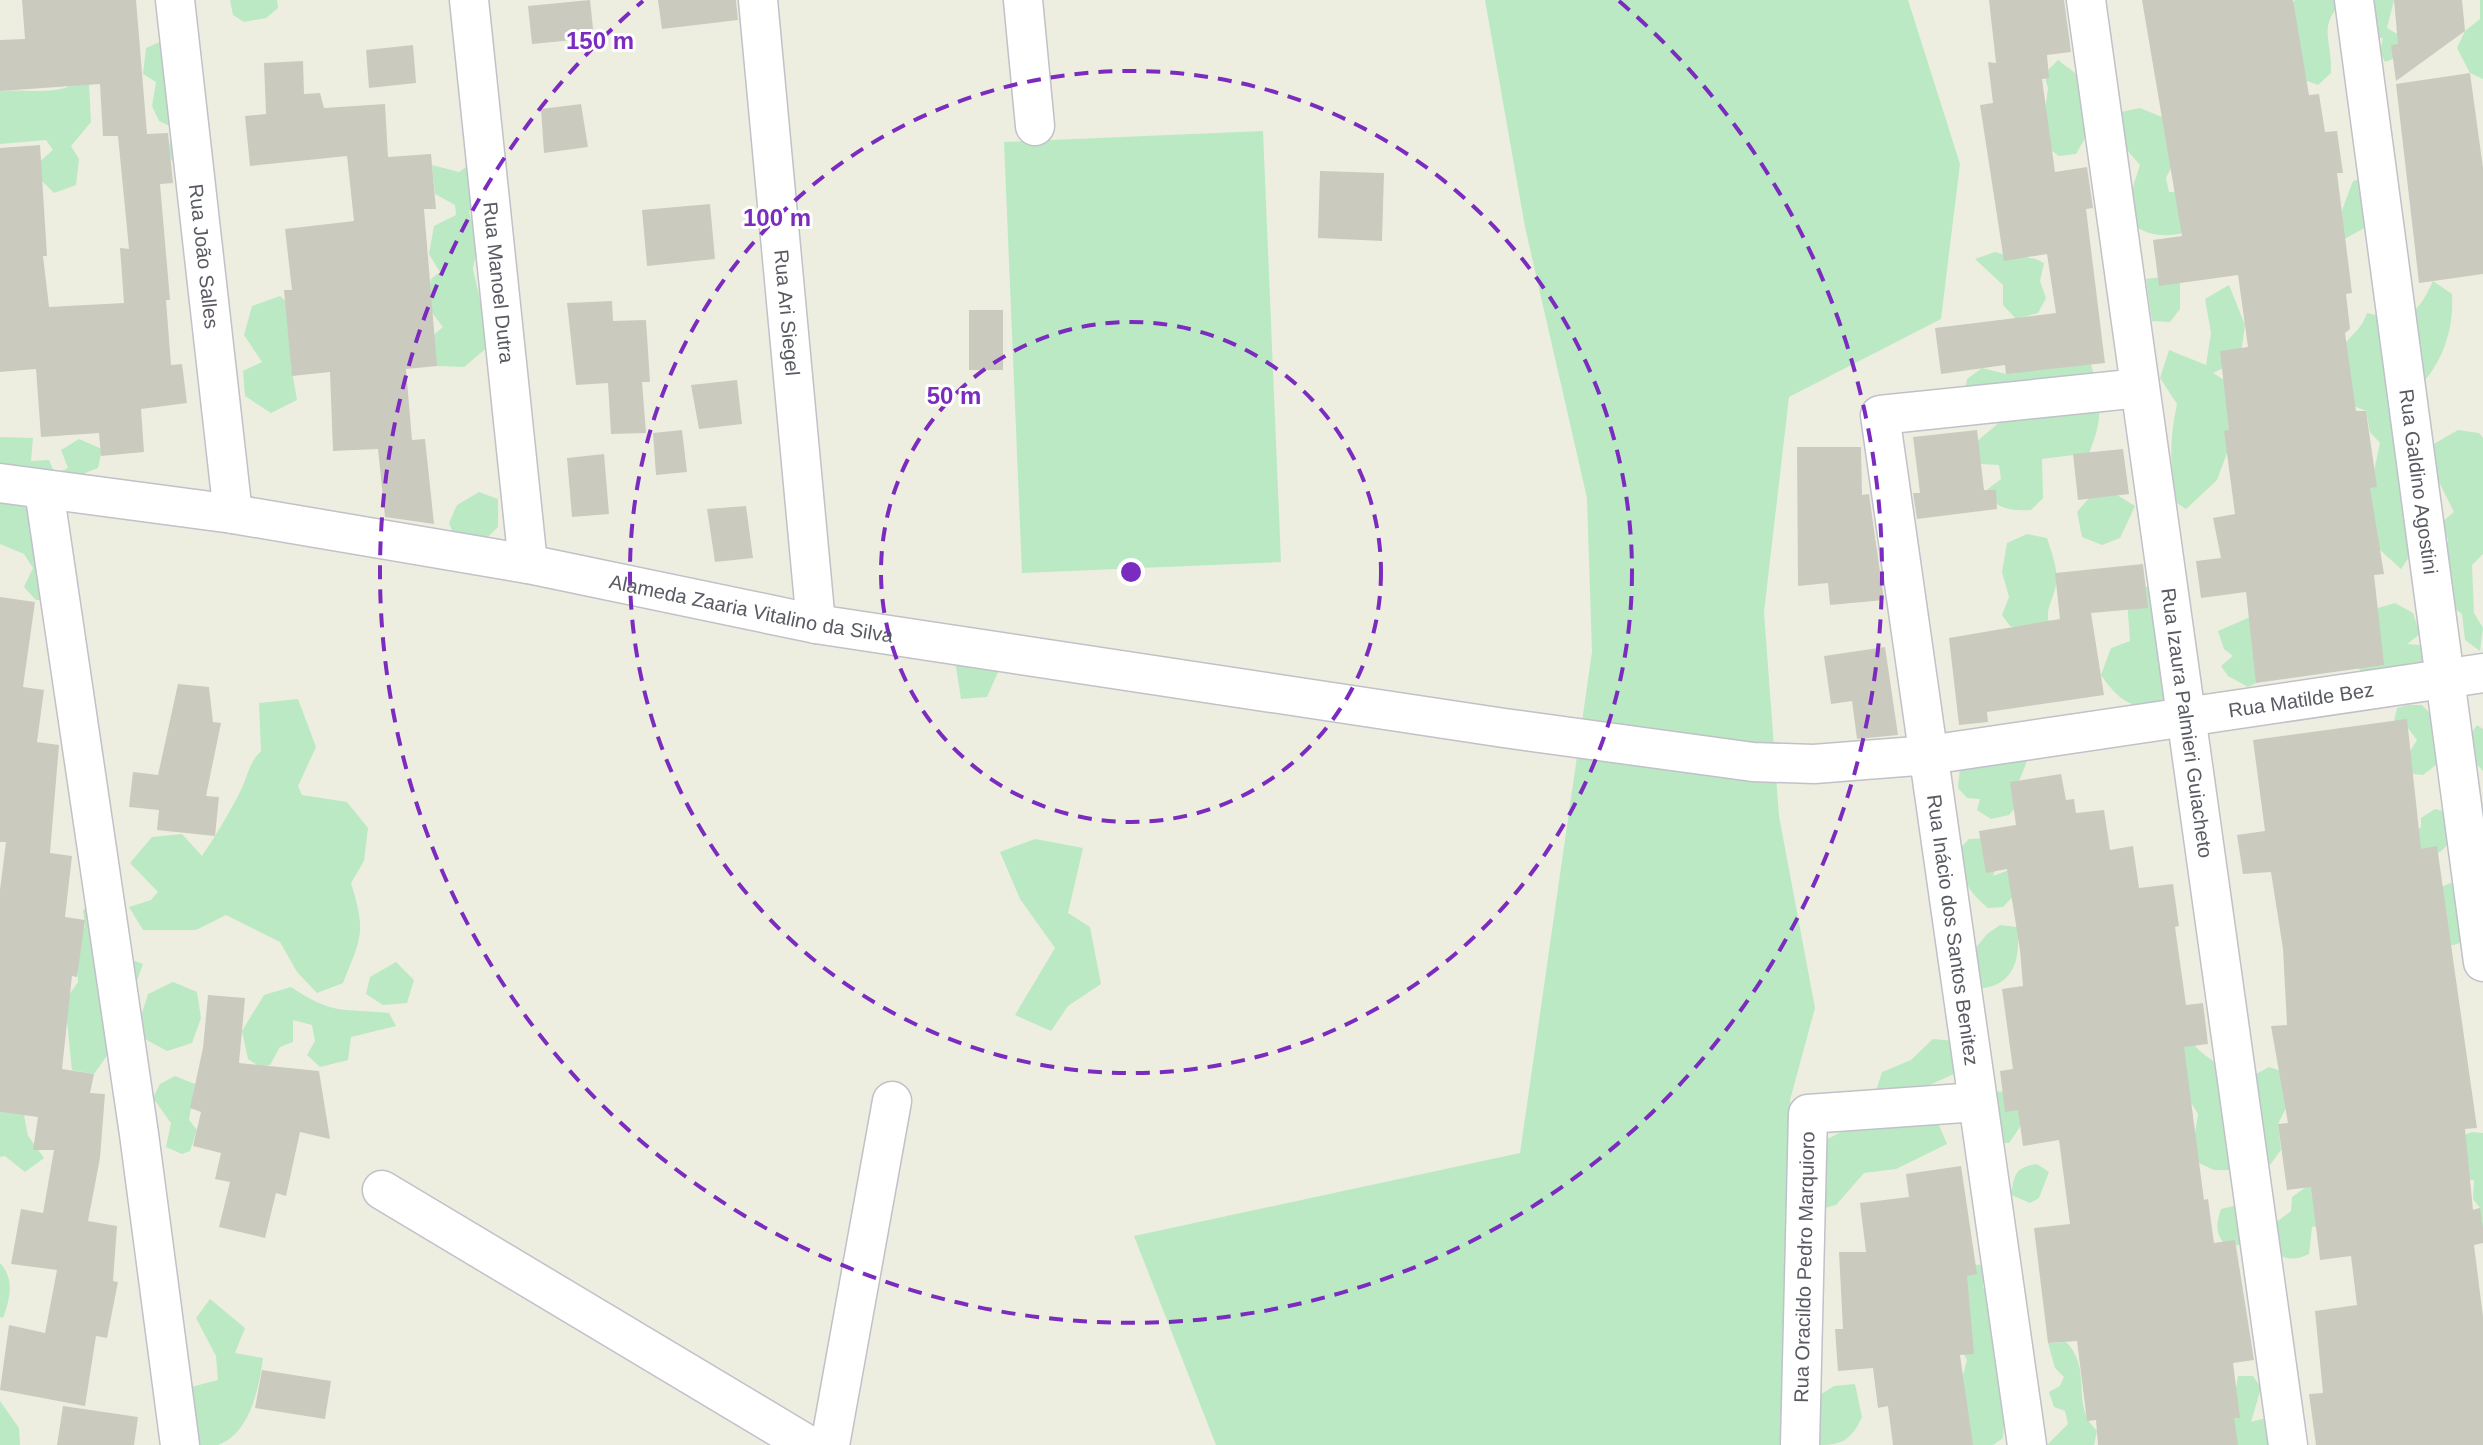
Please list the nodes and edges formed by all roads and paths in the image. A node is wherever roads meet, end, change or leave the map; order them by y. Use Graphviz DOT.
graph roads {
  1 [pos="175,0"];
  2 [pos="469,0"];
  3 [pos="758,0"];
  4 [pos="1023,0"];
  5 [pos="2086,0"];
  6 [pos="2354,0"];
  7 [pos="1035,126"];
  8 [pos="2140,388"];
  9 [pos="0,483"];
  10 [pos="44,490"];
  11 [pos="233,514"];
  12 [pos="528,564"];
  13 [pos="816,624"];
  14 [pos="2483,673"];
  15 [pos="2443,679"];
  16 [pos="2186,717"];
  17 [pos="1929,755"];
  18 [pos="2483,962"];
  19 [pos="892,1101"];
  20 [pos="1977,1102"];
  21 [pos="382,1190"];
  22 [pos="180,1445"];
  23 [pos="808,1445"];
  24 [pos="830,1445"];
  25 [pos="1800,1445"];
  26 [pos="2027,1445"];
  27 [pos="2288,1445"];
  1 -- 11 [label="street, Rua João Salles"];
  2 -- 12 [label="street, Rua Manoel Dutra"];
  3 -- 13 [label="street, Rua Ari Siegel"];
  4 -- 7 [label="street"];
  5 -- 8 [label="street, Rua Izaura Palmieri Guiacheto"];
  6 -- 15 [label="street, Rua Galdino Agostini"];
  8 -- 16 [label="street, Rua Izaura Palmieri Guiacheto"];
  8 -- 17 [label="street, Rua Inácio dos Santos Benitez"];
  9 -- 10 [label="street, Alameda Zaaria Vitalino da Silva"];
  10 -- 11 [label="street, Alameda Zaaria Vitalino da Silva"];
  10 -- 22 [label="street"];
  11 -- 12 [label="street, Alameda Zaaria Vitalino da Silva"];
  12 -- 13 [label="street, Alameda Zaaria Vitalino da Silva"];
  13 -- 17 [label="street, Alameda Zaaria Vitalino da Silva"];
  14 -- 15 [label="street, Rua Matilde Bez"];
  15 -- 16 [label="street, Rua Matilde Bez"];
  15 -- 18 [label="street, Rua Galdino Agostini"];
  16 -- 17 [label="street, Rua Matilde Bez"];
  16 -- 27 [label="street, Rua Izaura Palmieri Guiacheto"];
  17 -- 20 [label="street, Rua Inácio dos Santos Benitez"];
  19 -- 24 [label="street"];
  20 -- 25 [label="street, Rua Oracildo Pedro Marquioro"];
  20 -- 26 [label="street, Rua Inácio dos Santos Benitez"];
  21 -- 23 [label="street"];
}
